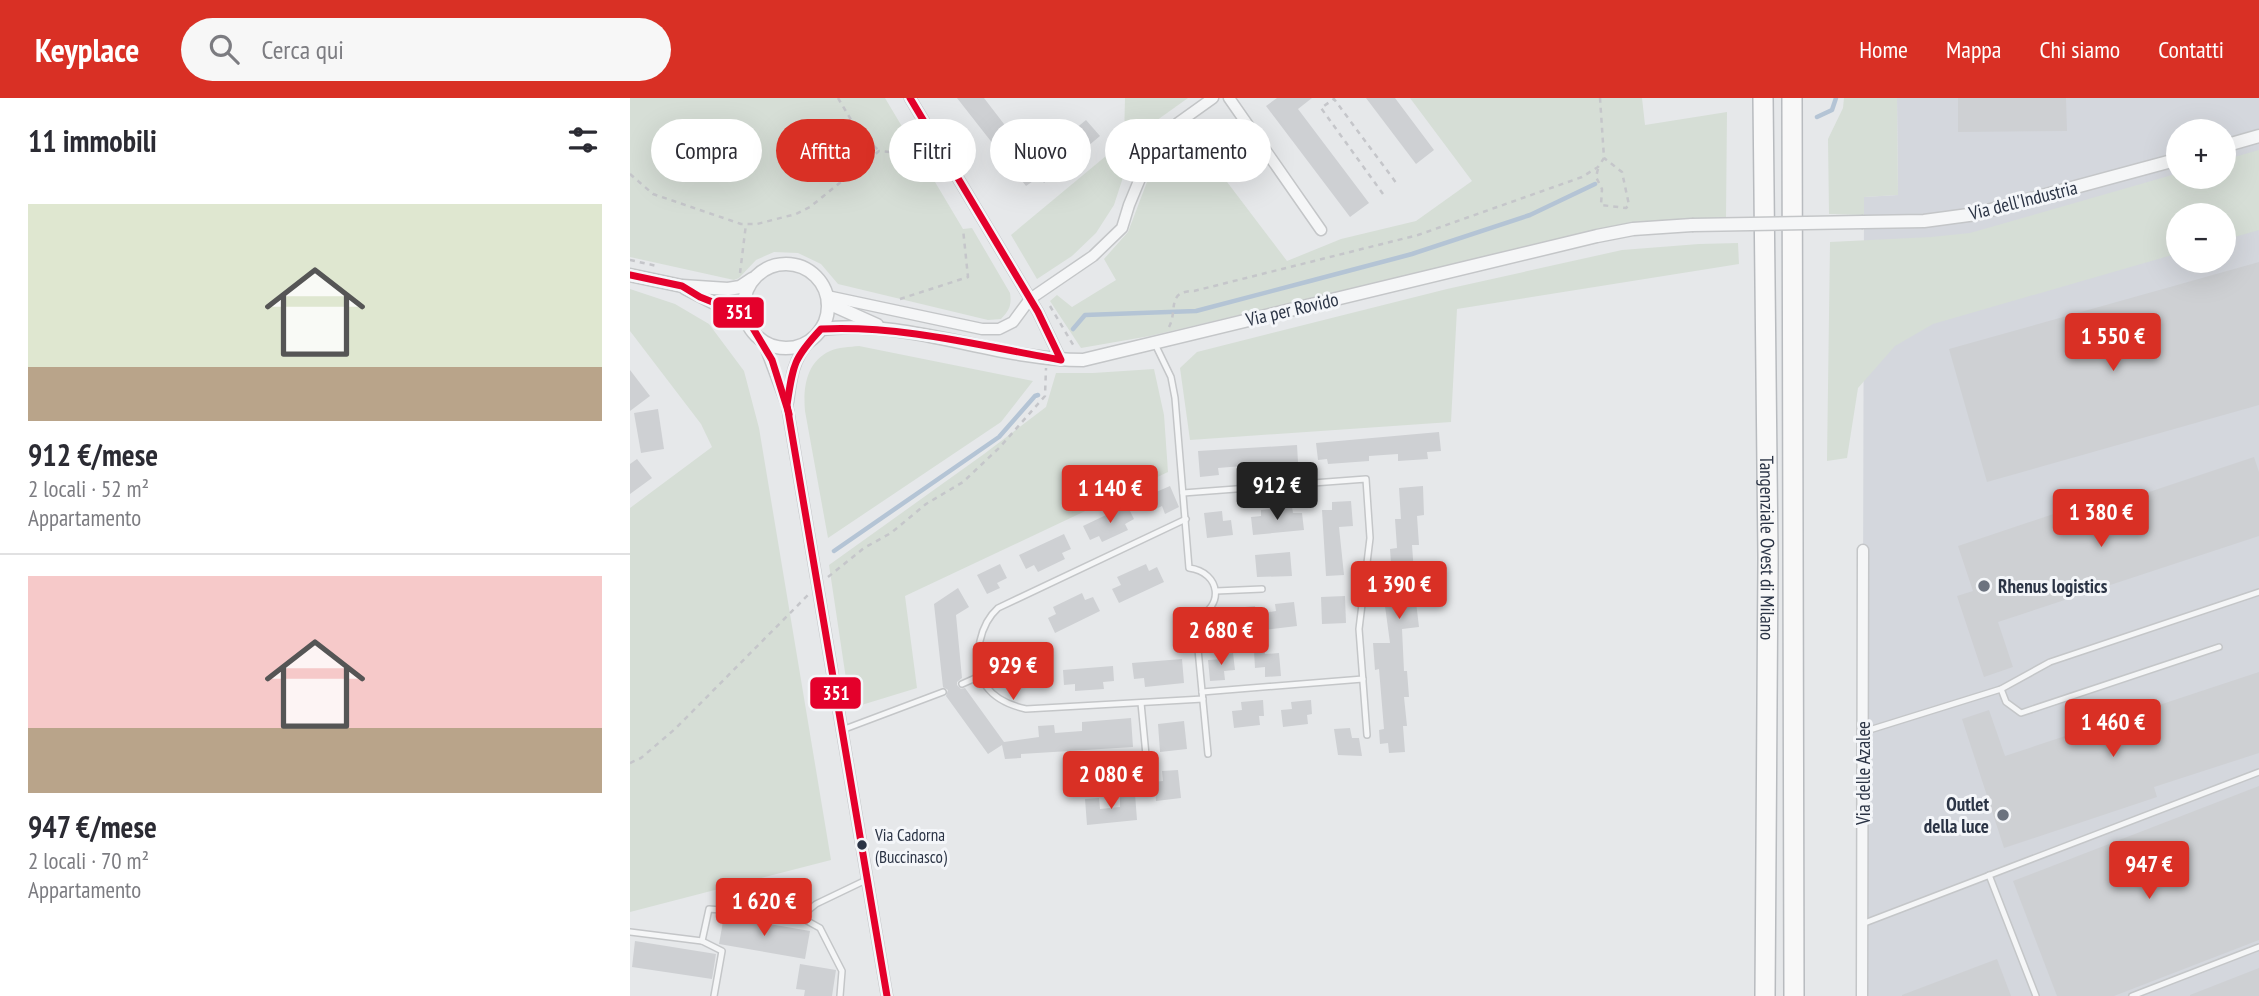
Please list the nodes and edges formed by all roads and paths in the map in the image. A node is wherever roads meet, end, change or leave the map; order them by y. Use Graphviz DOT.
graph roads {
  1 [pos="838,98"];
  2 [pos="910,98"];
  3 [pos="1213,98"];
  4 [pos="1229,98"];
  5 [pos="1323,98"];
  6 [pos="1600,98"];
  7 [pos="1763,98"];
  8 [pos="1792,98"];
  9 [pos="1327,103"];
  10 [pos="923,119"];
  11 [pos="2259,136"];
  12 [pos="2236,143"];
  13 [pos="878,151"];
  14 [pos="889,152"];
  15 [pos="1604,158"];
  16 [pos="2166,163"];
  17 [pos="1598,167"];
  18 [pos="630,174"];
  19 [pos="961,182"];
  20 [pos="1397,184"];
  21 [pos="1383,194"];
  22 [pos="746,224"];
  23 [pos="1692,225"];
  24 [pos="963,229"];
  25 [pos="1321,230"];
  26 [pos="758,274"];
  27 [pos="630,275"];
  28 [pos="739,278"];
  29 [pos="682,285"];
  30 [pos="827,299"];
  31 [pos="1030,299"];
  32 [pos="899,300"];
  33 [pos="745,315"];
  34 [pos="1173,320"];
  35 [pos="821,329"];
  36 [pos="891,330"];
  37 [pos="763,341"];
  38 [pos="810,341"];
  39 [pos="1155,344"];
  40 [pos="1047,359"];
  41 [pos="1061,360"];
  42 [pos="787,405"];
  43 [pos="1183,493"];
  44 [pos="1185,519"];
  45 [pos="1863,551"];
  46 [pos="819,584"];
  47 [pos="1262,589"];
  48 [pos="1216,591"];
  49 [pos="2259,592"];
  50 [pos="2219,647"];
  51 [pos="980,676"];
  52 [pos="1363,679"];
  53 [pos="962,684"];
  54 [pos="2001,689"];
  55 [pos="943,692"];
  56 [pos="1203,696"];
  57 [pos="1141,703"];
  58 [pos="842,730"];
  59 [pos="1863,732"];
  60 [pos="1367,735"];
  61 [pos="1208,754"];
  62 [pos="630,763"];
  63 [pos="1076,768"];
  64 [pos="2259,772"];
  65 [pos="1989,875"];
  66 [pos="866,880"];
  67 [pos="800,917"];
  68 [pos="1863,924"];
  69 [pos="630,932"];
  70 [pos="702,941"];
  71 [pos="2259,947"];
  72 [pos="714,996"];
  73 [pos="840,996"];
  74 [pos="887,996"];
  75 [pos="1765,996"];
  76 [pos="1794,996"];
  77 [pos="1862,996"];
  78 [pos="2036,996"];
  79 [pos="2132,996"];
  1 -- 13 [label="path"];
  2 -- 10 [label="street"];
  3 -- 31 [label="street"];
  4 -- 25 [label="street"];
  5 -- 9 [label="path"];
  6 -- 15 [label="path"];
  7 -- 75 [label="highway, Tangenziale Ovest di Milano"];
  8 -- 76 [label="highway, Tangenziale Ovest di Milano"];
  9 -- 20 [label="path"];
  9 -- 21 [label="path"];
  11 -- 12 [label="street"];
  13 -- 14 [label="path"];
  13 -- 22 [label="path"];
  15 -- 17 [label="path"];
  15 -- 17 [label="path"];
  16 -- 23 [label="street, Via dell'Industria, bridge"];
  17 -- 34 [label="path"];
  18 -- 22 [label="path"];
  19 -- 31 [label="street"];
  22 -- 28 [label="path"];
  23 -- 39 [label="street, Via per Rovido"];
  24 -- 32 [label="path"];
  26 -- 29 [label="street"];
  26 -- 30 [label="street"];
  26 -- 33 [label="street"];
  27 -- 29 [label="street"];
  29 -- 33 [label="street"];
  30 -- 31 [label="street"];
  30 -- 35 [label="street"];
  30 -- 36 [label="street, Via per Rovido"];
  31 -- 41 [label="street"];
  33 -- 37 [label="street"];
  35 -- 36 [label="street, Via per Rovido"];
  35 -- 38 [label="street"];
  36 -- 40 [label="street, Via per Rovido"];
  37 -- 38 [label="street"];
  37 -- 42 [label="street"];
  38 -- 42 [label="street"];
  39 -- 41 [label="street, Via per Rovido"];
  39 -- 43 [label="lane"];
  40 -- 41 [label="street, Via per Rovido"];
  40 -- 46 [label="path"];
  42 -- 46 [label="street"];
  43 -- 44 [label="lane"];
  43 -- 52 [label="lane"];
  44 -- 48 [label="lane"];
  44 -- 51 [label="lane"];
  45 -- 59 [label="street, Via delle Azalee"];
  46 -- 58 [label="street"];
  46 -- 62 [label="path"];
  47 -- 48 [label="lane"];
  48 -- 56 [label="lane"];
  49 -- 54 [label="lane"];
  50 -- 54 [label="lane"];
  51 -- 53 [label="lane"];
  51 -- 57 [label="lane"];
  52 -- 56 [label="lane"];
  52 -- 60 [label="lane"];
  54 -- 59 [label="lane"];
  55 -- 58 [label="lane"];
  56 -- 57 [label="lane"];
  56 -- 61 [label="lane"];
  57 -- 63 [label="lane"];
  58 -- 66 [label="street"];
  59 -- 68 [label="street, Via delle Azalee"];
  64 -- 65 [label="lane"];
  65 -- 68 [label="lane"];
  65 -- 78 [label="lane"];
  66 -- 67 [label="lane"];
  66 -- 74 [label="street"];
  67 -- 70 [label="lane"];
  67 -- 73 [label="lane"];
  68 -- 77 [label="street, Via delle Azalee"];
  69 -- 70 [label="lane"];
  70 -- 72 [label="lane"];
  71 -- 79 [label="lane"];
}
